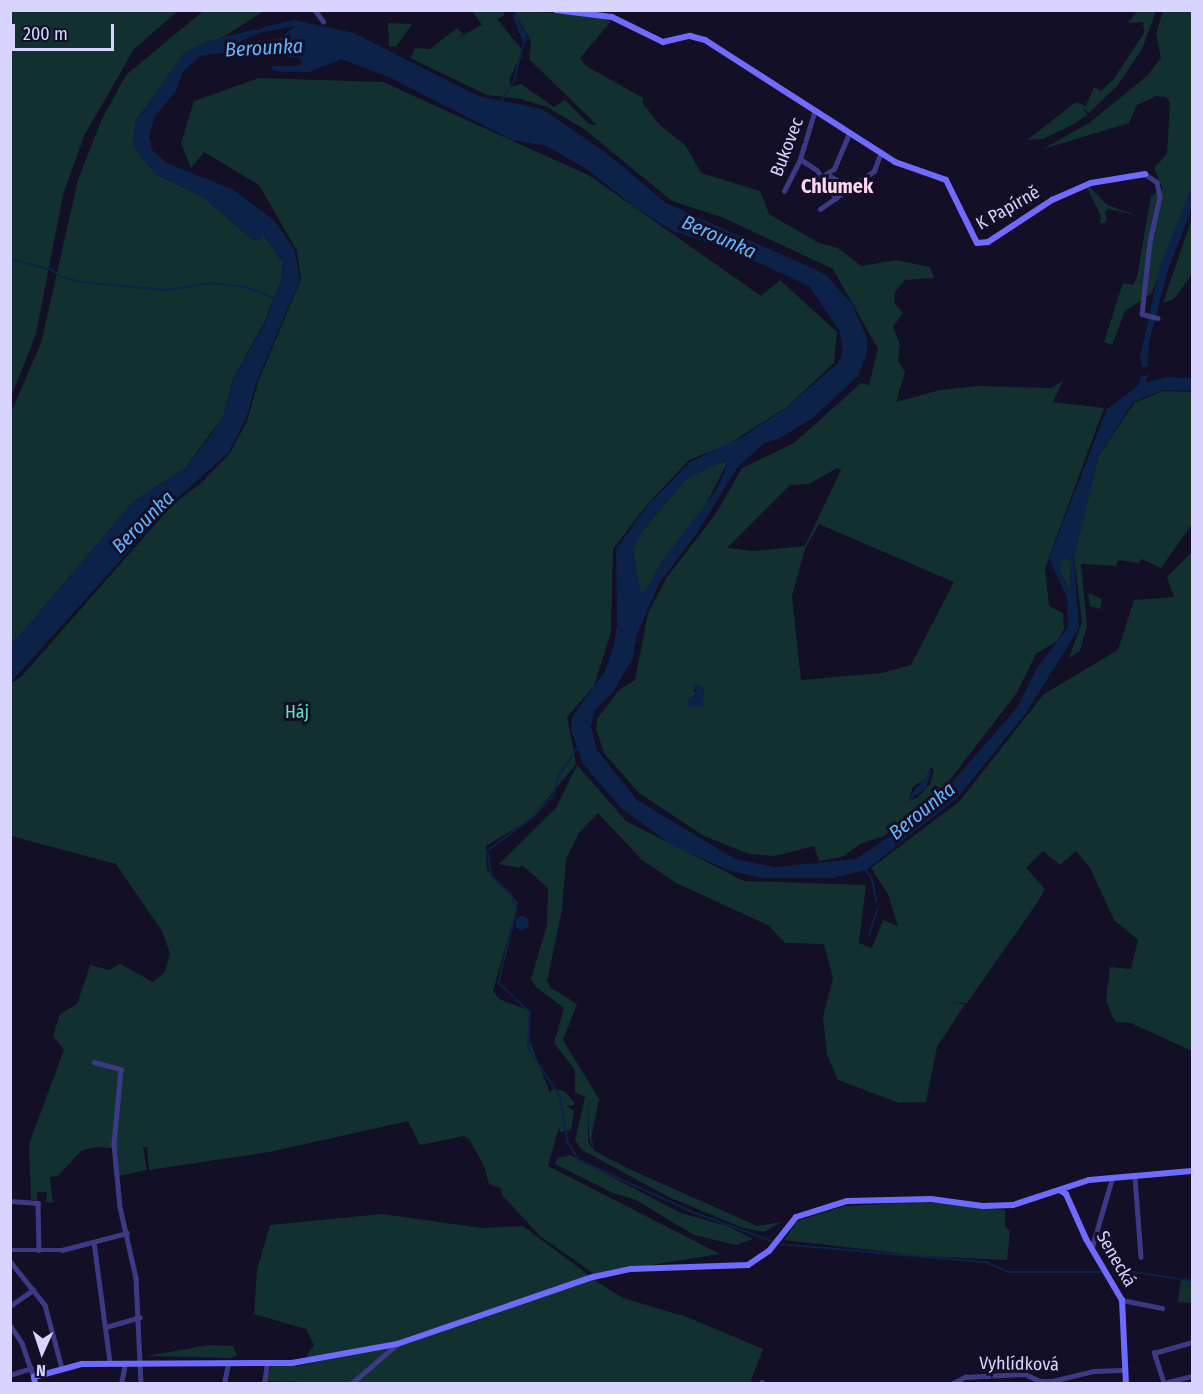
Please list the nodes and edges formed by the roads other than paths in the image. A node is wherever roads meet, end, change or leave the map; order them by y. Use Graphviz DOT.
graph roads {
  1 [pos="315,10"];
  2 [pos="556,10"];
  3 [pos="571,11"];
  4 [pos="323,21"];
  5 [pos="814,113"];
  6 [pos="849,133"];
  7 [pos="881,152"];
  8 [pos="801,159"];
  9 [pos="816,170"];
  10 [pos="826,174"];
  11 [pos="1145,174"];
  12 [pos="850,188"];
  13 [pos="784,191"];
  14 [pos="836,198"];
  15 [pos="820,209"];
  16 [pos="1158,318"];
  17 [pos="94,1062"];
  18 [pos="1192,1171"];
  19 [pos="1135,1177"];
  20 [pos="1112,1178"];
  21 [pos="1061,1191"];
  22 [pos="10,1201"];
  23 [pos="126,1233"];
  24 [pos="94,1242"];
  25 [pos="1092,1247"];
  26 [pos="10,1250"];
  27 [pos="39,1250"];
  28 [pos="1141,1257"];
  29 [pos="10,1261"];
  30 [pos="33,1290"];
  31 [pos="1122,1300"];
  32 [pos="10,1306"];
  33 [pos="1162,1308"];
  34 [pos="140,1317"];
  35 [pos="10,1325"];
  36 [pos="106,1327"];
  37 [pos="1192,1342"];
  38 [pos="397,1344"];
  39 [pos="110,1362"];
  40 [pos="141,1362"];
  41 [pos="124,1363"];
  42 [pos="267,1363"];
  43 [pos="228,1364"];
  44 [pos="31,1368"];
  45 [pos="62,1368"];
  46 [pos="1122,1370"];
  47 [pos="10,1375"];
  48 [pos="1029,1375"];
  49 [pos="1192,1376"];
  50 [pos="34,1380"];
  51 [pos="1001,1381"];
  52 [pos="121,1383"];
  53 [pos="141,1383"];
  54 [pos="224,1383"];
  55 [pos="264,1383"];
  56 [pos="351,1383"];
  57 [pos="951,1383"];
  58 [pos="1030,1383"];
  59 [pos="1126,1383"];
  60 [pos="1164,1383"];
  1 -- 4 [label="street"];
  2 -- 3 [label="street, K Papírně"];
  3 -- 5 [label="street, K Papírně"];
  5 -- 6 [label="street, K Papírně"];
  5 -- 8 [label="street, Bukovec"];
  6 -- 7 [label="street, K Papírně"];
  6 -- 10 [label="street"];
  7 -- 11 [label="street, K Papírně"];
  7 -- 12 [label="street"];
  8 -- 9 [label="street"];
  8 -- 13 [label="street, Bukovec"];
  9 -- 10 [label="street"];
  9 -- 14 [label="street"];
  10 -- 12 [label="street"];
  11 -- 16 [label="street"];
  12 -- 14 [label="street"];
  14 -- 15 [label="street"];
  17 -- 23 [label="street"];
  18 -- 19 [label="street"];
  19 -- 20 [label="street"];
  19 -- 28 [label="street"];
  20 -- 21 [label="street"];
  20 -- 25 [label="street"];
  21 -- 25 [label="street, Senecká"];
  21 -- 38 [label="street"];
  22 -- 27 [label="street"];
  23 -- 24 [label="street"];
  23 -- 34 [label="street"];
  24 -- 27 [label="street"];
  24 -- 36 [label="street"];
  25 -- 31 [label="street, Senecká"];
  26 -- 27 [label="street"];
  29 -- 30 [label="street"];
  30 -- 32 [label="street"];
  30 -- 45 [label="street"];
  31 -- 33 [label="street"];
  31 -- 46 [label="street, Senecká"];
  34 -- 36 [label="street"];
  34 -- 40 [label="street"];
  35 -- 44 [label="street"];
  36 -- 39 [label="street"];
  37 -- 60 [label="street"];
  38 -- 42 [label="street"];
  38 -- 56 [label="street"];
  39 -- 41 [label="street"];
  39 -- 45 [label="street"];
  40 -- 41 [label="street"];
  40 -- 43 [label="street"];
  40 -- 53 [label="street"];
  41 -- 52 [label="street"];
  42 -- 43 [label="street"];
  42 -- 55 [label="street"];
  43 -- 54 [label="street"];
  44 -- 47 [label="street"];
  44 -- 50 [label="street"];
  45 -- 50 [label="street"];
  46 -- 48 [label="street, Vyhlídková"];
  46 -- 59 [label="street, Senecká"];
  48 -- 51 [label="street, Vyhlídková"];
  48 -- 58 [label="street"];
  49 -- 60 [label="street"];
  51 -- 57 [label="street, Vyhlídková"];
}
